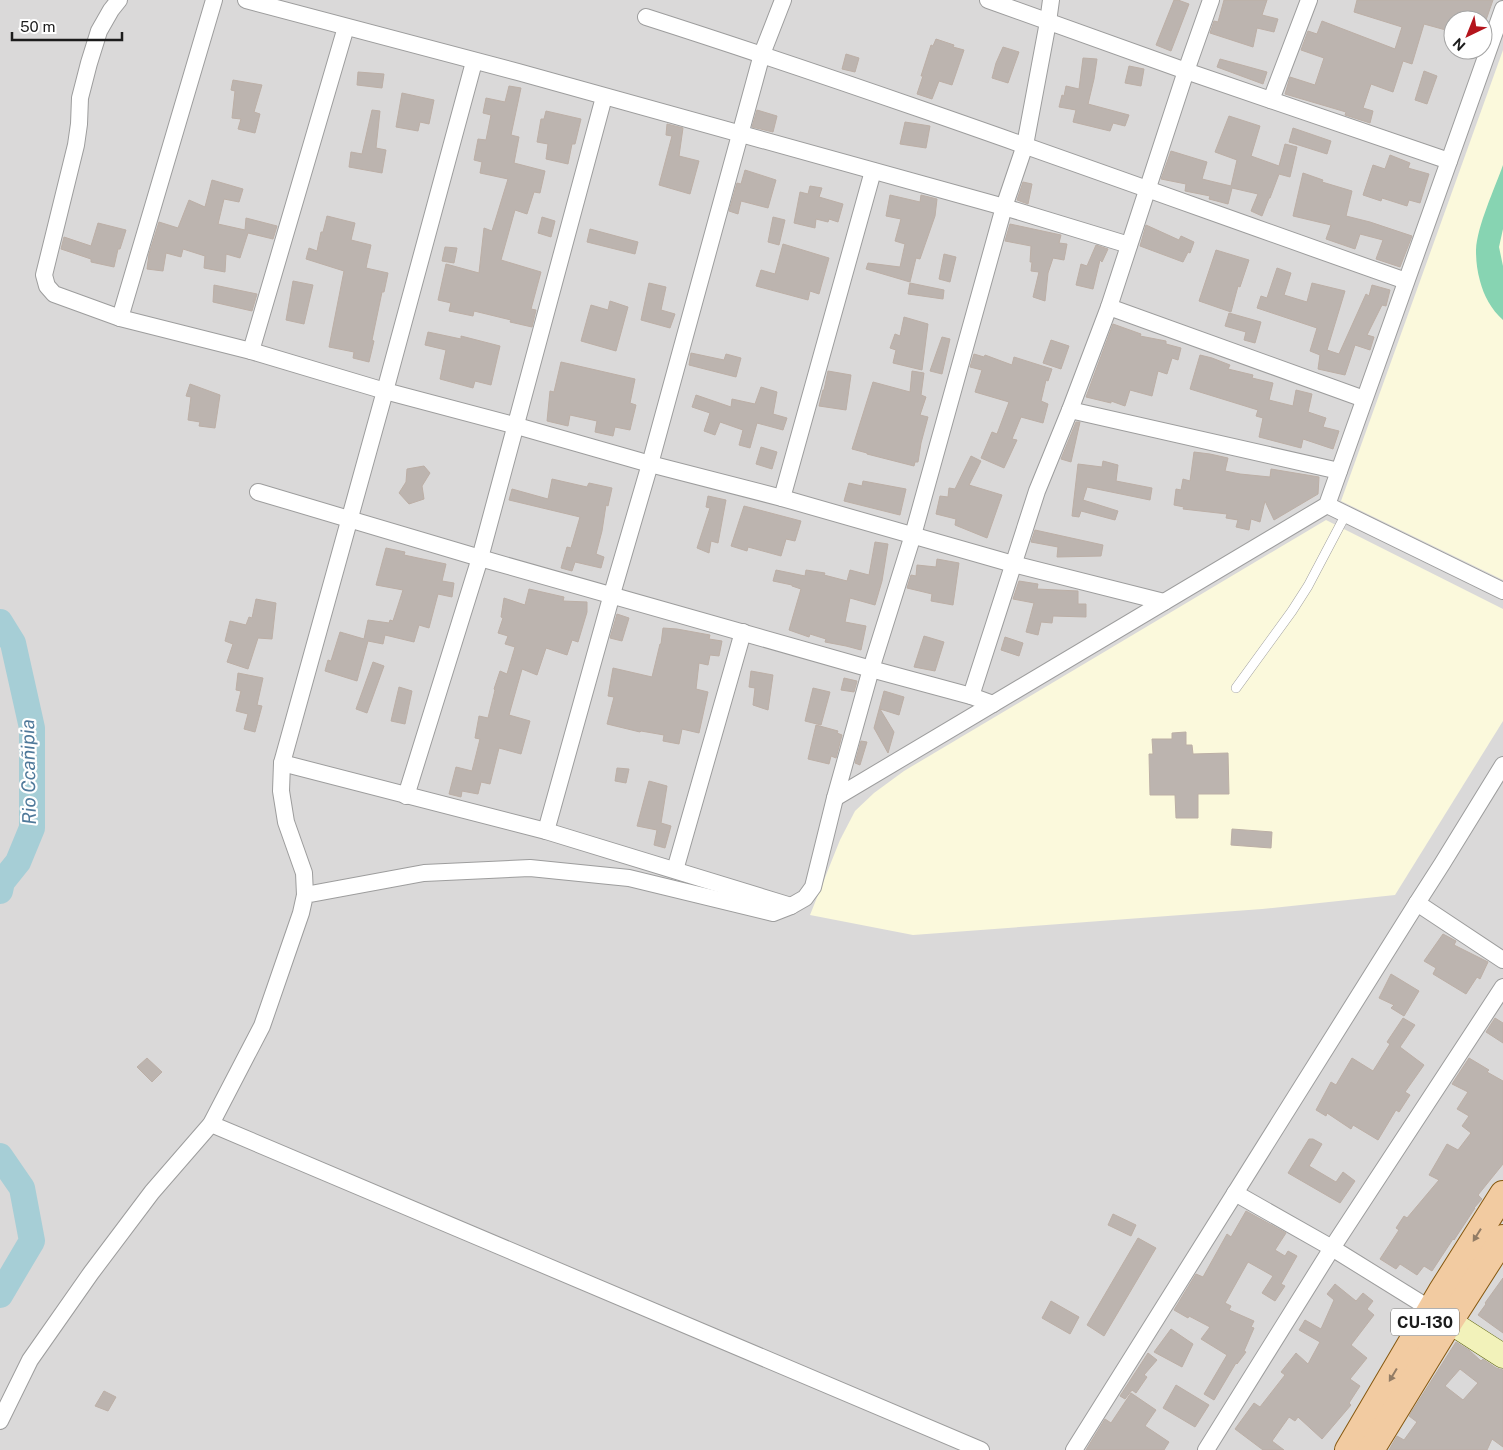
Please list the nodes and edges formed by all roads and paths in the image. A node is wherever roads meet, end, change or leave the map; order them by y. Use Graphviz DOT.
graph roads {
  1 [pos="119,0"];
  2 [pos="214,0"];
  3 [pos="246,0"];
  4 [pos="784,0"];
  5 [pos="988,0"];
  6 [pos="1050,0"];
  7 [pos="1211,0"];
  8 [pos="1309,0"];
  9 [pos="1503,9"];
  10 [pos="646,17"];
  11 [pos="1048,22"];
  12 [pos="346,27"];
  13 [pos="762,54"];
  14 [pos="474,62"];
  15 [pos="1186,71"];
  16 [pos="604,97"];
  17 [pos="1272,100"];
  18 [pos="740,135"];
  19 [pos="1025,145"];
  20 [pos="1449,161"];
  21 [pos="873,171"];
  22 [pos="1147,190"];
  23 [pos="1004,207"];
  24 [pos="1130,245"];
  25 [pos="1406,281"];
  26 [pos="1109,307"];
  27 [pos="120,318"];
  28 [pos="251,351"];
  29 [pos="385,391"];
  30 [pos="1364,400"];
  31 [pos="1070,410"];
  32 [pos="517,426"];
  33 [pos="650,464"];
  34 [pos="1339,471"];
  35 [pos="258,492"];
  36 [pos="782,498"];
  37 [pos="1327,505"];
  38 [pos="1346,514"];
  39 [pos="350,518"];
  40 [pos="913,536"];
  41 [pos="480,558"];
  42 [pos="1013,564"];
  43 [pos="1503,591"];
  44 [pos="612,594"];
  45 [pos="1164,602"];
  46 [pos="743,632"];
  47 [pos="871,669"];
  48 [pos="1236,688"];
  49 [pos="971,696"];
  50 [pos="993,704"];
  51 [pos="282,764"];
  52 [pos="1503,765"];
  53 [pos="406,796"];
  54 [pos="835,798"];
  55 [pos="546,831"];
  56 [pos="675,870"];
  57 [pos="305,894"];
  58 [pos="1417,903"];
  59 [pos="791,906"];
  60 [pos="1503,960"];
  61 [pos="1503,987"];
  62 [pos="211,1124"];
  63 [pos="1235,1193"];
  64 [pos="1503,1194"];
  65 [pos="1503,1238"];
  66 [pos="1332,1248"];
  67 [pos="1441,1316"];
  68 [pos="1503,1356"];
  69 [pos="0,1421"];
  70 [pos="1357,1449"];
  71 [pos="981,1450"];
  72 [pos="1074,1450"];
  73 [pos="1206,1450"];
  1 -- 27 [label="street"];
  2 -- 27 [label="street"];
  3 -- 12 [label="street"];
  4 -- 13 [label="street"];
  5 -- 11 [label="street"];
  6 -- 11 [label="street"];
  7 -- 15 [label="street"];
  8 -- 17 [label="street"];
  9 -- 20 [label="street"];
  10 -- 13 [label="street"];
  11 -- 15 [label="street"];
  11 -- 19 [label="street"];
  12 -- 14 [label="street"];
  12 -- 28 [label="street"];
  13 -- 18 [label="street"];
  13 -- 19 [label="street"];
  14 -- 16 [label="street"];
  14 -- 29 [label="street"];
  15 -- 17 [label="street"];
  15 -- 22 [label="street"];
  16 -- 18 [label="street"];
  16 -- 32 [label="street"];
  17 -- 20 [label="street"];
  18 -- 21 [label="street"];
  18 -- 33 [label="street"];
  19 -- 22 [label="street"];
  19 -- 23 [label="street"];
  20 -- 25 [label="street"];
  21 -- 23 [label="street"];
  21 -- 36 [label="street"];
  22 -- 24 [label="street"];
  22 -- 25 [label="street"];
  23 -- 24 [label="street"];
  23 -- 40 [label="street"];
  24 -- 26 [label="street"];
  25 -- 30 [label="street"];
  26 -- 30 [label="street"];
  26 -- 31 [label="street"];
  27 -- 28 [label="street"];
  28 -- 29 [label="street"];
  29 -- 32 [label="street"];
  29 -- 39 [label="street"];
  30 -- 34 [label="street"];
  31 -- 34 [label="street"];
  31 -- 42 [label="street"];
  32 -- 33 [label="street"];
  32 -- 41 [label="street"];
  33 -- 36 [label="street"];
  33 -- 44 [label="street"];
  34 -- 37 [label="street"];
  35 -- 39 [label="street"];
  36 -- 40 [label="street"];
  37 -- 38 [label="street"];
  37 -- 45 [label="street"];
  38 -- 43 [label="street"];
  38 -- 48 [label="lane"];
  39 -- 41 [label="street"];
  39 -- 51 [label="street"];
  40 -- 42 [label="street"];
  40 -- 47 [label="street"];
  41 -- 44 [label="street"];
  41 -- 53 [label="street"];
  42 -- 45 [label="street"];
  42 -- 49 [label="street"];
  44 -- 46 [label="street"];
  44 -- 55 [label="street"];
  45 -- 50 [label="street"];
  46 -- 47 [label="street"];
  46 -- 56 [label="street"];
  47 -- 49 [label="street"];
  47 -- 54 [label="street"];
  49 -- 50 [label="street"];
  50 -- 54 [label="street"];
  51 -- 53 [label="street"];
  51 -- 57 [label="street"];
  52 -- 58 [label="street"];
  53 -- 55 [label="street"];
  54 -- 59 [label="street"];
  55 -- 56 [label="street"];
  56 -- 59 [label="street"];
  57 -- 59 [label="street"];
  57 -- 62 [label="street"];
  58 -- 60 [label="street"];
  58 -- 63 [label="street"];
  61 -- 66 [label="street"];
  62 -- 69 [label="street"];
  62 -- 71 [label="street"];
  63 -- 66 [label="street"];
  63 -- 72 [label="street"];
  64 -- 67 [label="main road, CU-130, one-way"];
  65 -- 67 [label="main road, CU-130"];
  66 -- 67 [label="street"];
  66 -- 73 [label="street"];
  67 -- 68 [label="main road"];
  67 -- 70 [label="main road, CU-130"];
}
